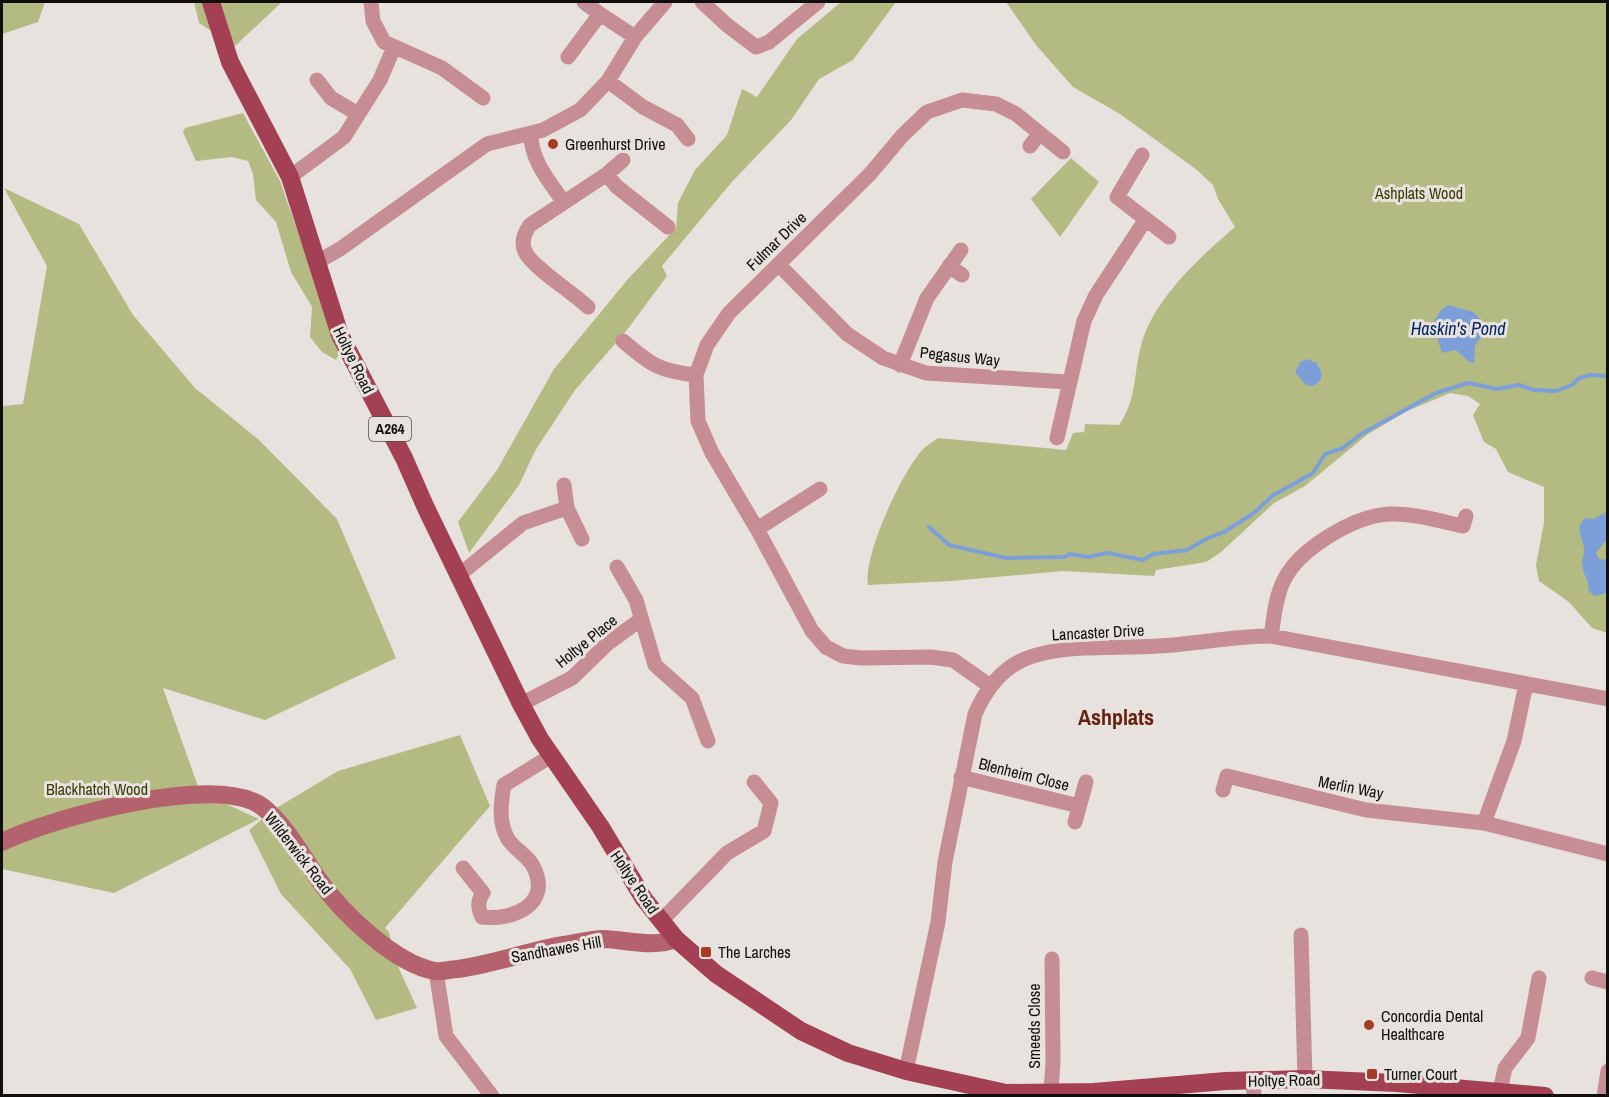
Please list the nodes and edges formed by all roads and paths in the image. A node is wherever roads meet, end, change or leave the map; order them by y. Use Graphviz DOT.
graph roads {
  1 [pos="211,2"];
  2 [pos="371,2"];
  3 [pos="584,2"];
  4 [pos="665,2"];
  5 [pos="702,2"];
  6 [pos="818,2"];
  7 [pos="600,14"];
  8 [pos="635,37"];
  9 [pos="394,46"];
  10 [pos="568,57"];
  11 [pos="317,80"];
  12 [pos="608,81"];
  13 [pos="483,98"];
  14 [pos="358,114"];
  15 [pos="531,134"];
  16 [pos="688,139"];
  17 [pos="1063,152"];
  18 [pos="1142,156"];
  19 [pos="623,160"];
  20 [pos="607,174"];
  21 [pos="290,177"];
  22 [pos="563,201"];
  23 [pos="1146,219"];
  24 [pos="668,227"];
  25 [pos="1169,237"];
  26 [pos="961,250"];
  27 [pos="319,261"];
  28 [pos="779,265"];
  29 [pos="588,307"];
  30 [pos="623,341"];
  31 [pos="900,365"];
  32 [pos="696,375"];
  33 [pos="1068,382"];
  34 [pos="1057,438"];
  35 [pos="564,485"];
  36 [pos="820,489"];
  37 [pos="567,508"];
  38 [pos="1466,516"];
  39 [pos="757,529"];
  40 [pos="582,539"];
  41 [pos="616,567"];
  42 [pos="459,575"];
  43 [pos="640,620"];
  44 [pos="1271,636"];
  45 [pos="1526,684"];
  46 [pos="990,686"];
  47 [pos="1608,699"];
  48 [pos="521,704"];
  49 [pos="708,741"];
  50 [pos="551,756"];
  51 [pos="961,777"];
  52 [pos="754,782"];
  53 [pos="1086,782"];
  54 [pos="1223,790"];
  55 [pos="1079,806"];
  56 [pos="1075,822"];
  57 [pos="1484,823"];
  58 [pos="2,842"];
  59 [pos="1608,854"];
  60 [pos="464,868"];
  61 [pos="661,921"];
  62 [pos="1301,935"];
  63 [pos="676,939"];
  64 [pos="1052,959"];
  65 [pos="436,971"];
  66 [pos="1539,978"];
  67 [pos="1592,978"];
  68 [pos="1608,982"];
  69 [pos="906,1071"];
  70 [pos="1608,1071"];
  71 [pos="1305,1079"];
  72 [pos="1253,1088"];
  73 [pos="1500,1091"];
  74 [pos="1051,1093"];
  75 [pos="492,1095"];
  76 [pos="1545,1095"];
  77 [pos="1604,1095"];
  1 -- 21 [label="main road, Holtye Road / A264"];
  2 -- 9 [label="street"];
  3 -- 7 [label="street"];
  4 -- 8 [label="street"];
  5 -- 6 [label="street"];
  7 -- 8 [label="street"];
  7 -- 10 [label="street"];
  8 -- 12 [label="street"];
  9 -- 13 [label="street"];
  9 -- 14 [label="street"];
  11 -- 14 [label="street"];
  12 -- 15 [label="street"];
  12 -- 16 [label="street"];
  14 -- 21 [label="street"];
  15 -- 22 [label="street"];
  15 -- 27 [label="street"];
  17 -- 28 [label="street, Fulmar Drive"];
  18 -- 23 [label="street"];
  19 -- 20 [label="street"];
  20 -- 22 [label="street"];
  20 -- 24 [label="street"];
  21 -- 27 [label="main road, Holtye Road / A264"];
  22 -- 29 [label="street"];
  23 -- 25 [label="street"];
  23 -- 33 [label="street"];
  26 -- 31 [label="street"];
  27 -- 42 [label="main road, Holtye Road / A264"];
  28 -- 31 [label="street, Pegasus Way"];
  28 -- 32 [label="street, Fulmar Drive"];
  30 -- 32 [label="street"];
  31 -- 33 [label="street, Pegasus Way"];
  32 -- 39 [label="street, Fulmar Drive"];
  33 -- 34 [label="street"];
  35 -- 37 [label="street"];
  36 -- 39 [label="street"];
  37 -- 40 [label="street"];
  37 -- 42 [label="street"];
  38 -- 44 [label="street"];
  39 -- 46 [label="street, Fulmar Drive"];
  41 -- 43 [label="street, Holtye Place"];
  42 -- 48 [label="main road, Holtye Road / A264"];
  43 -- 48 [label="street, Holtye Place"];
  43 -- 49 [label="street, Holtye Place"];
  44 -- 45 [label="street, Lancaster Drive"];
  44 -- 46 [label="street, Lancaster Drive"];
  45 -- 47 [label="street, Lancaster Drive"];
  45 -- 57 [label="street"];
  46 -- 51 [label="street, Lancaster Drive"];
  48 -- 50 [label="main road, Holtye Road / A264"];
  50 -- 60 [label="street"];
  50 -- 61 [label="main road, Holtye Road / A264"];
  51 -- 55 [label="street, Blenheim Close"];
  51 -- 69 [label="street, Lancaster Drive"];
  52 -- 61 [label="street"];
  53 -- 55 [label="street, Blenheim Close"];
  54 -- 57 [label="street, Merlin Way"];
  55 -- 56 [label="street, Blenheim Close"];
  57 -- 59 [label="street, Merlin Way"];
  58 -- 65 [label="street, Wilderwick Road"];
  61 -- 63 [label="main road, Holtye Road / A264"];
  62 -- 71 [label="street"];
  63 -- 65 [label="street, Sandhawes Hill"];
  63 -- 69 [label="main road, Holtye Road / A264"];
  64 -- 74 [label="street, Smeeds Close"];
  65 -- 75 [label="street"];
  66 -- 73 [label="street"];
  67 -- 68 [label="street"];
  69 -- 74 [label="main road, Holtye Road / A264"];
  70 -- 77 [label="street"];
  71 -- 72 [label="main road, Holtye Road / A264"];
  71 -- 73 [label="main road, Holtye Road / A264"];
  72 -- 74 [label="main road, Holtye Road / A264"];
  73 -- 76 [label="main road, Holtye Road / A264"];
}
